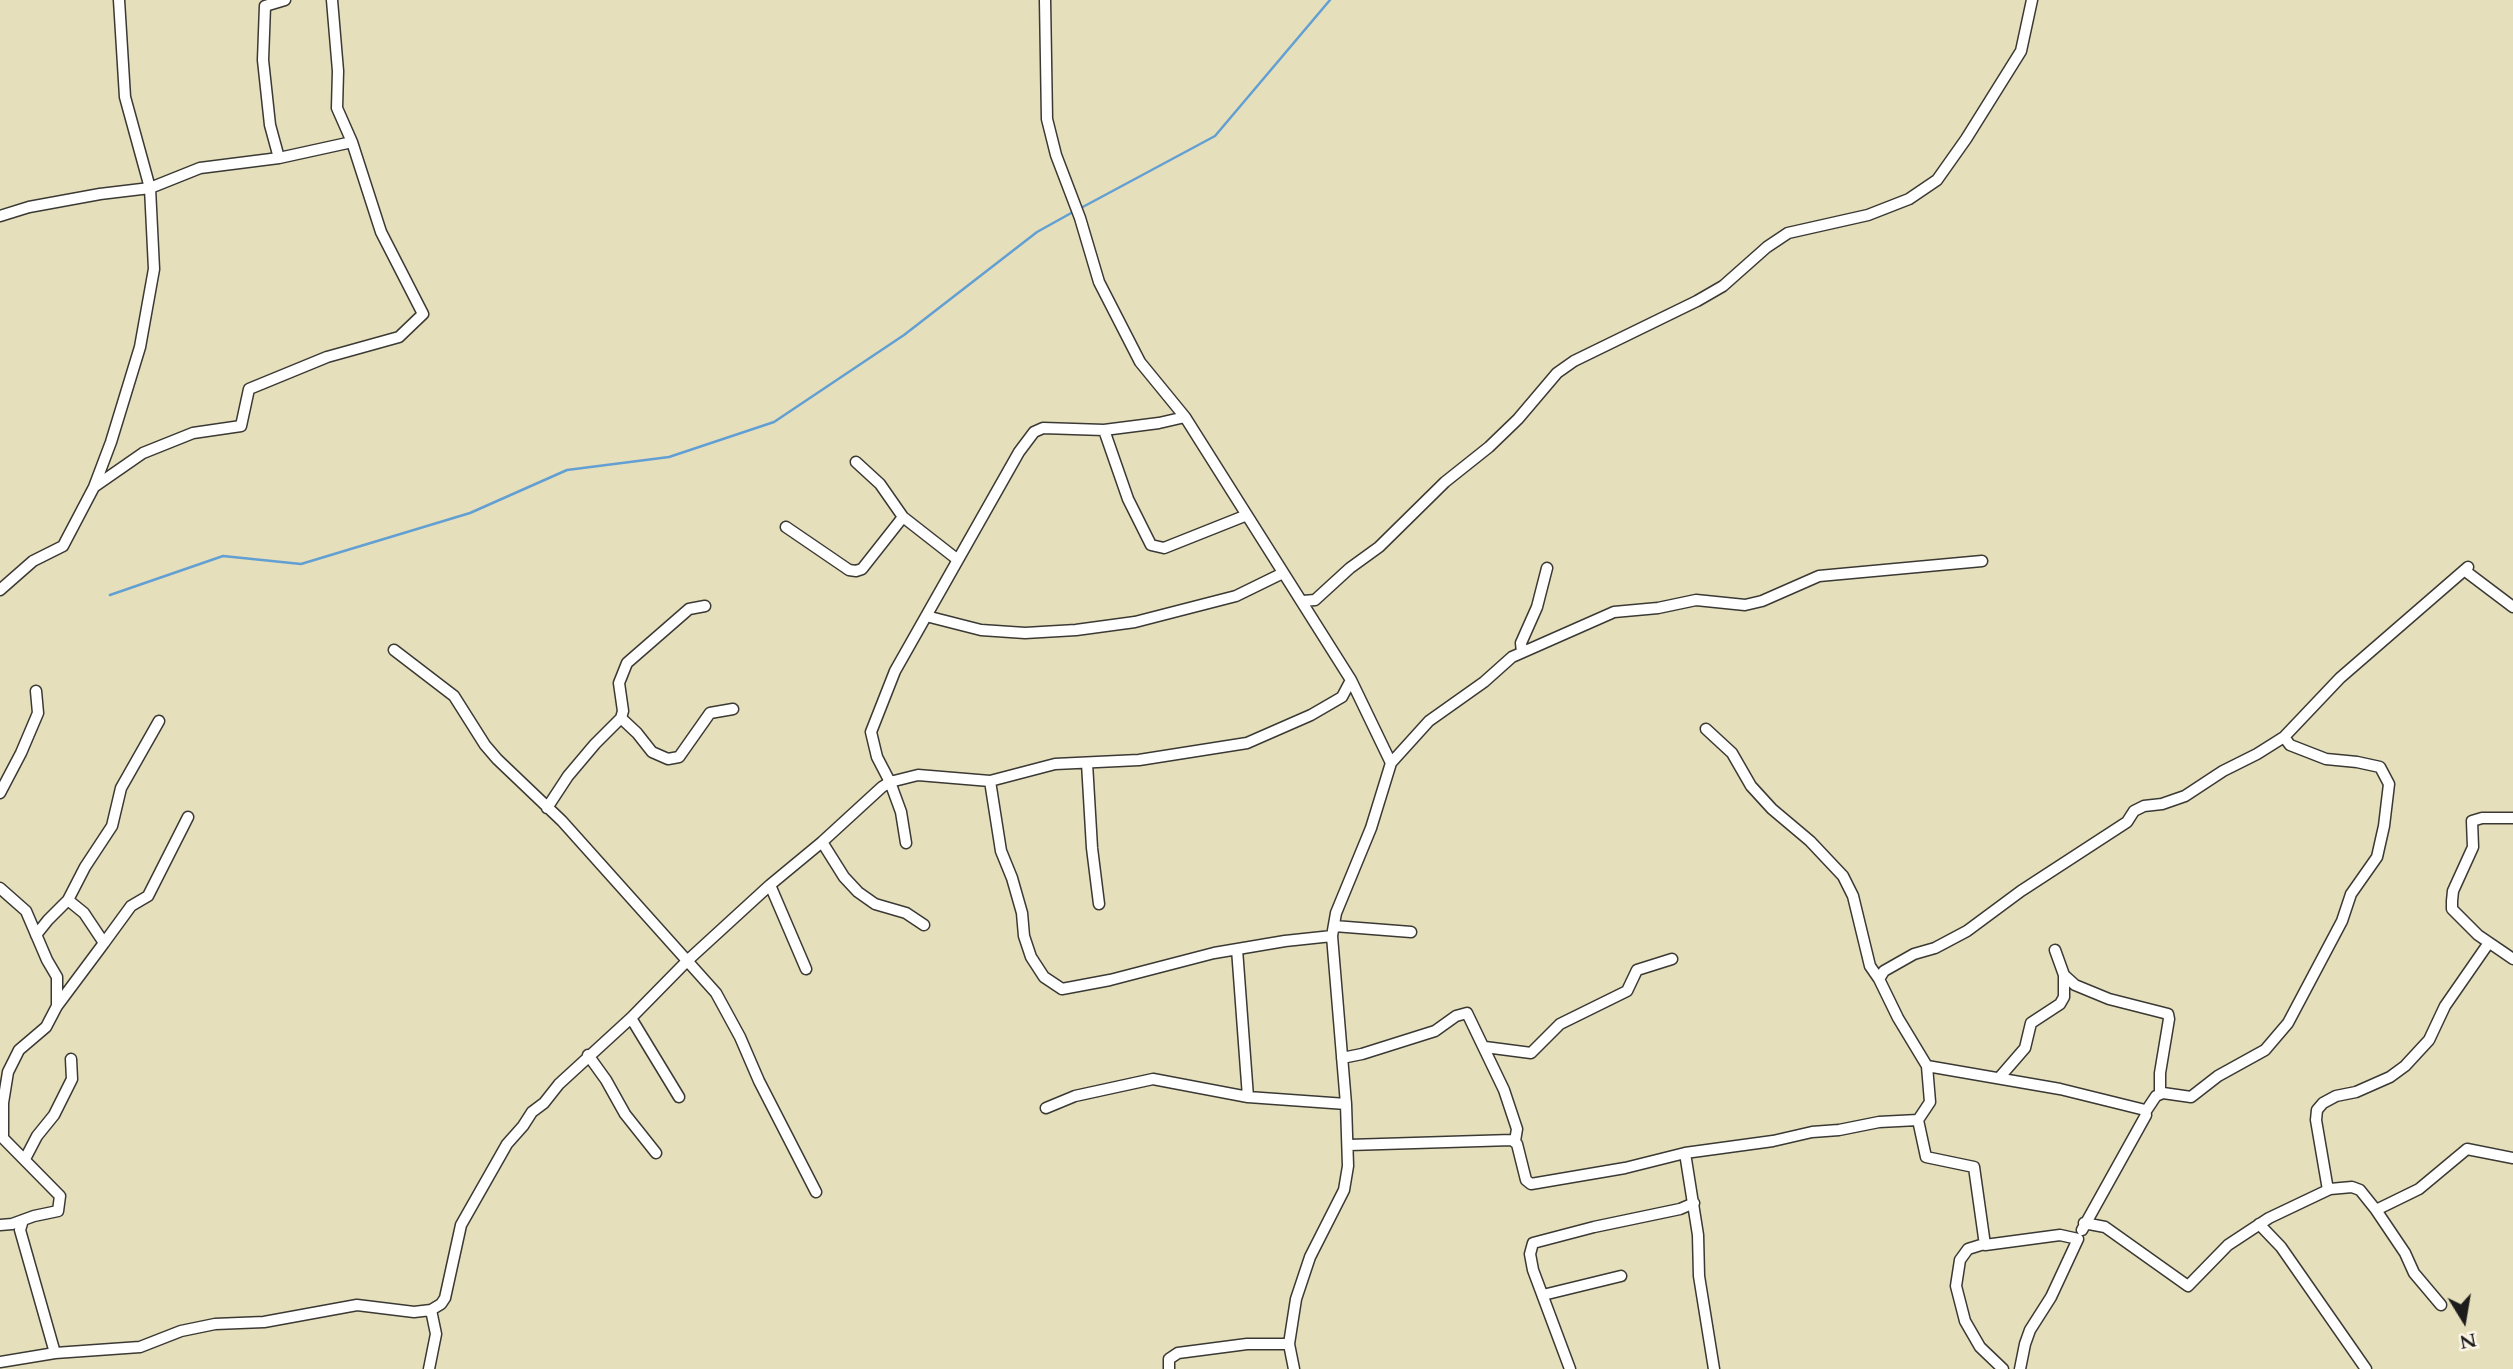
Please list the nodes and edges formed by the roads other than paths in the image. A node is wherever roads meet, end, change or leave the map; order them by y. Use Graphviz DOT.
graph roads {
  1 [pos="119,0"];
  2 [pos="285,0"];
  3 [pos="332,0"];
  4 [pos="1045,0"];
  5 [pos="2032,0"];
  6 [pos="352,142"];
  7 [pos="279,158"];
  8 [pos="150,188"];
  9 [pos="0,216"];
  10 [pos="1185,417"];
  11 [pos="1104,429"];
  12 [pos="856,462"];
  13 [pos="94,487"];
  14 [pos="1247,515"];
  15 [pos="903,517"];
  16 [pos="786,527"];
  17 [pos="958,560"];
  18 [pos="1982,561"];
  19 [pos="1547,568"];
  20 [pos="1283,573"];
  21 [pos="0,590"];
  22 [pos="1315,600"];
  23 [pos="1303,601"];
  24 [pos="705,606"];
  25 [pos="2513,607"];
  26 [pos="926,616"];
  27 [pos="1314,620"];
  28 [pos="394,650"];
  29 [pos="1522,652"];
  30 [pos="1351,680"];
  31 [pos="36,691"];
  32 [pos="1342,696"];
  33 [pos="1363,702"];
  34 [pos="733,709"];
  35 [pos="621,718"];
  36 [pos="159,721"];
  37 [pos="1706,729"];
  38 [pos="2284,737"];
  39 [pos="1087,763"];
  40 [pos="1391,763"];
  41 [pos="990,781"];
  42 [pos="890,782"];
  43 [pos="0,793"];
  44 [pos="547,808"];
  45 [pos="188,817"];
  46 [pos="2513,818"];
  47 [pos="822,842"];
  48 [pos="906,843"];
  49 [pos="770,885"];
  50 [pos="0,888"];
  51 [pos="68,900"];
  52 [pos="1099,904"];
  53 [pos="924,925"];
  54 [pos="1333,931"];
  55 [pos="1411,932"];
  56 [pos="36,935"];
  57 [pos="104,943"];
  58 [pos="2488,944"];
  59 [pos="1237,949"];
  60 [pos="2055,950"];
  61 [pos="1672,959"];
  62 [pos="2513,959"];
  63 [pos="687,961"];
  64 [pos="806,969"];
  65 [pos="2064,975"];
  66 [pos="1879,979"];
  67 [pos="57,1006"];
  68 [pos="631,1018"];
  69 [pos="1485,1047"];
  70 [pos="588,1055"];
  71 [pos="1342,1058"];
  72 [pos="71,1059"];
  73 [pos="1927,1066"];
  74 [pos="2000,1078"];
  75 [pos="2160,1094"];
  76 [pos="679,1097"];
  77 [pos="1248,1097"];
  78 [pos="1346,1104"];
  79 [pos="1046,1108"];
  80 [pos="2146,1111"];
  81 [pos="1918,1120"];
  82 [pos="1,1137"];
  83 [pos="1515,1142"];
  84 [pos="1349,1145"];
  85 [pos="656,1153"];
  86 [pos="1685,1153"];
  87 [pos="2513,1158"];
  88 [pos="25,1159"];
  89 [pos="2328,1190"];
  90 [pos="816,1192"];
  91 [pos="1693,1203"];
  92 [pos="2375,1210"];
  93 [pos="23,1220"];
  94 [pos="2084,1223"];
  95 [pos="2259,1224"];
  96 [pos="0,1225"];
  97 [pos="2078,1239"];
  98 [pos="1984,1244"];
  99 [pos="1621,1276"];
  100 [pos="1543,1295"];
  101 [pos="2441,1305"];
  102 [pos="430,1310"];
  103 [pos="1289,1344"];
  104 [pos="55,1353"];
  105 [pos="0,1360"];
  106 [pos="429,1369"];
  107 [pos="1169,1369"];
  108 [pos="1294,1369"];
  109 [pos="1570,1369"];
  110 [pos="1714,1369"];
  111 [pos="2003,1369"];
  112 [pos="2020,1369"];
  113 [pos="2366,1369"];
  1 -- 8 [label="street"];
  2 -- 7 [label="street"];
  3 -- 6 [label="street"];
  4 -- 10 [label="street"];
  5 -- 22 [label="street"];
  6 -- 7 [label="street"];
  6 -- 13 [label="street"];
  7 -- 8 [label="street"];
  8 -- 9 [label="street"];
  8 -- 13 [label="street"];
  10 -- 11 [label="street"];
  10 -- 14 [label="street"];
  11 -- 14 [label="street"];
  11 -- 17 [label="street"];
  12 -- 15 [label="street"];
  13 -- 21 [label="street"];
  14 -- 20 [label="street"];
  15 -- 16 [label="street"];
  15 -- 17 [label="street"];
  17 -- 26 [label="street"];
  18 -- 29 [label="street"];
  19 -- 29 [label="street"];
  20 -- 23 [label="street"];
  20 -- 26 [label="street"];
  22 -- 23 [label="street"];
  22 -- 27 [label="street"];
  23 -- 27 [label="street"];
  24 -- 35 [label="street"];
  25 -- 38 [label="street"];
  26 -- 42 [label="street"];
  27 -- 30 [label="street"];
  28 -- 44 [label="street"];
  29 -- 40 [label="street"];
  30 -- 32 [label="street"];
  30 -- 33 [label="street"];
  31 -- 43 [label="street"];
  32 -- 33 [label="street"];
  32 -- 39 [label="street"];
  33 -- 40 [label="street"];
  34 -- 35 [label="street"];
  35 -- 44 [label="street"];
  36 -- 51 [label="street"];
  37 -- 66 [label="street"];
  38 -- 66 [label="street"];
  38 -- 75 [label="street"];
  39 -- 41 [label="street"];
  39 -- 52 [label="street"];
  40 -- 54 [label="street"];
  41 -- 42 [label="street"];
  41 -- 59 [label="street"];
  42 -- 47 [label="street"];
  42 -- 48 [label="street"];
  44 -- 63 [label="street"];
  45 -- 57 [label="street"];
  46 -- 58 [label="street"];
  47 -- 49 [label="street"];
  47 -- 53 [label="street"];
  49 -- 63 [label="street"];
  49 -- 64 [label="street"];
  50 -- 56 [label="street"];
  51 -- 56 [label="street"];
  51 -- 57 [label="street"];
  54 -- 55 [label="street"];
  54 -- 59 [label="street"];
  54 -- 71 [label="street"];
  56 -- 67 [label="street"];
  57 -- 67 [label="street"];
  58 -- 62 [label="street"];
  58 -- 89 [label="street"];
  59 -- 77 [label="street"];
  60 -- 65 [label="street"];
  61 -- 69 [label="street"];
  63 -- 68 [label="street"];
  63 -- 90 [label="street"];
  65 -- 74 [label="street"];
  65 -- 75 [label="street"];
  66 -- 73 [label="street"];
  67 -- 82 [label="street"];
  68 -- 70 [label="street"];
  68 -- 76 [label="street"];
  69 -- 71 [label="street"];
  69 -- 83 [label="street"];
  70 -- 85 [label="street"];
  70 -- 102 [label="street"];
  71 -- 78 [label="street"];
  72 -- 88 [label="street"];
  73 -- 74 [label="street"];
  73 -- 81 [label="street"];
  74 -- 80 [label="street"];
  75 -- 80 [label="street"];
  77 -- 78 [label="street"];
  77 -- 79 [label="street"];
  78 -- 84 [label="street"];
  80 -- 94 [label="street"];
  81 -- 86 [label="street"];
  81 -- 98 [label="street"];
  82 -- 88 [label="street"];
  83 -- 84 [label="street"];
  83 -- 86 [label="street"];
  84 -- 103 [label="street"];
  86 -- 91 [label="street"];
  87 -- 92 [label="street"];
  88 -- 93 [label="street"];
  89 -- 92 [label="street"];
  89 -- 95 [label="street"];
  91 -- 100 [label="street"];
  91 -- 110 [label="street"];
  92 -- 101 [label="street"];
  93 -- 96 [label="street"];
  93 -- 104 [label="street"];
  94 -- 95 [label="street"];
  94 -- 97 [label="street"];
  95 -- 113 [label="street"];
  97 -- 98 [label="street"];
  97 -- 112 [label="street"];
  98 -- 111 [label="street"];
  99 -- 100 [label="street"];
  100 -- 109 [label="street"];
  102 -- 104 [label="street"];
  102 -- 106 [label="street"];
  103 -- 107 [label="street"];
  103 -- 108 [label="street"];
  104 -- 105 [label="street"];
}
